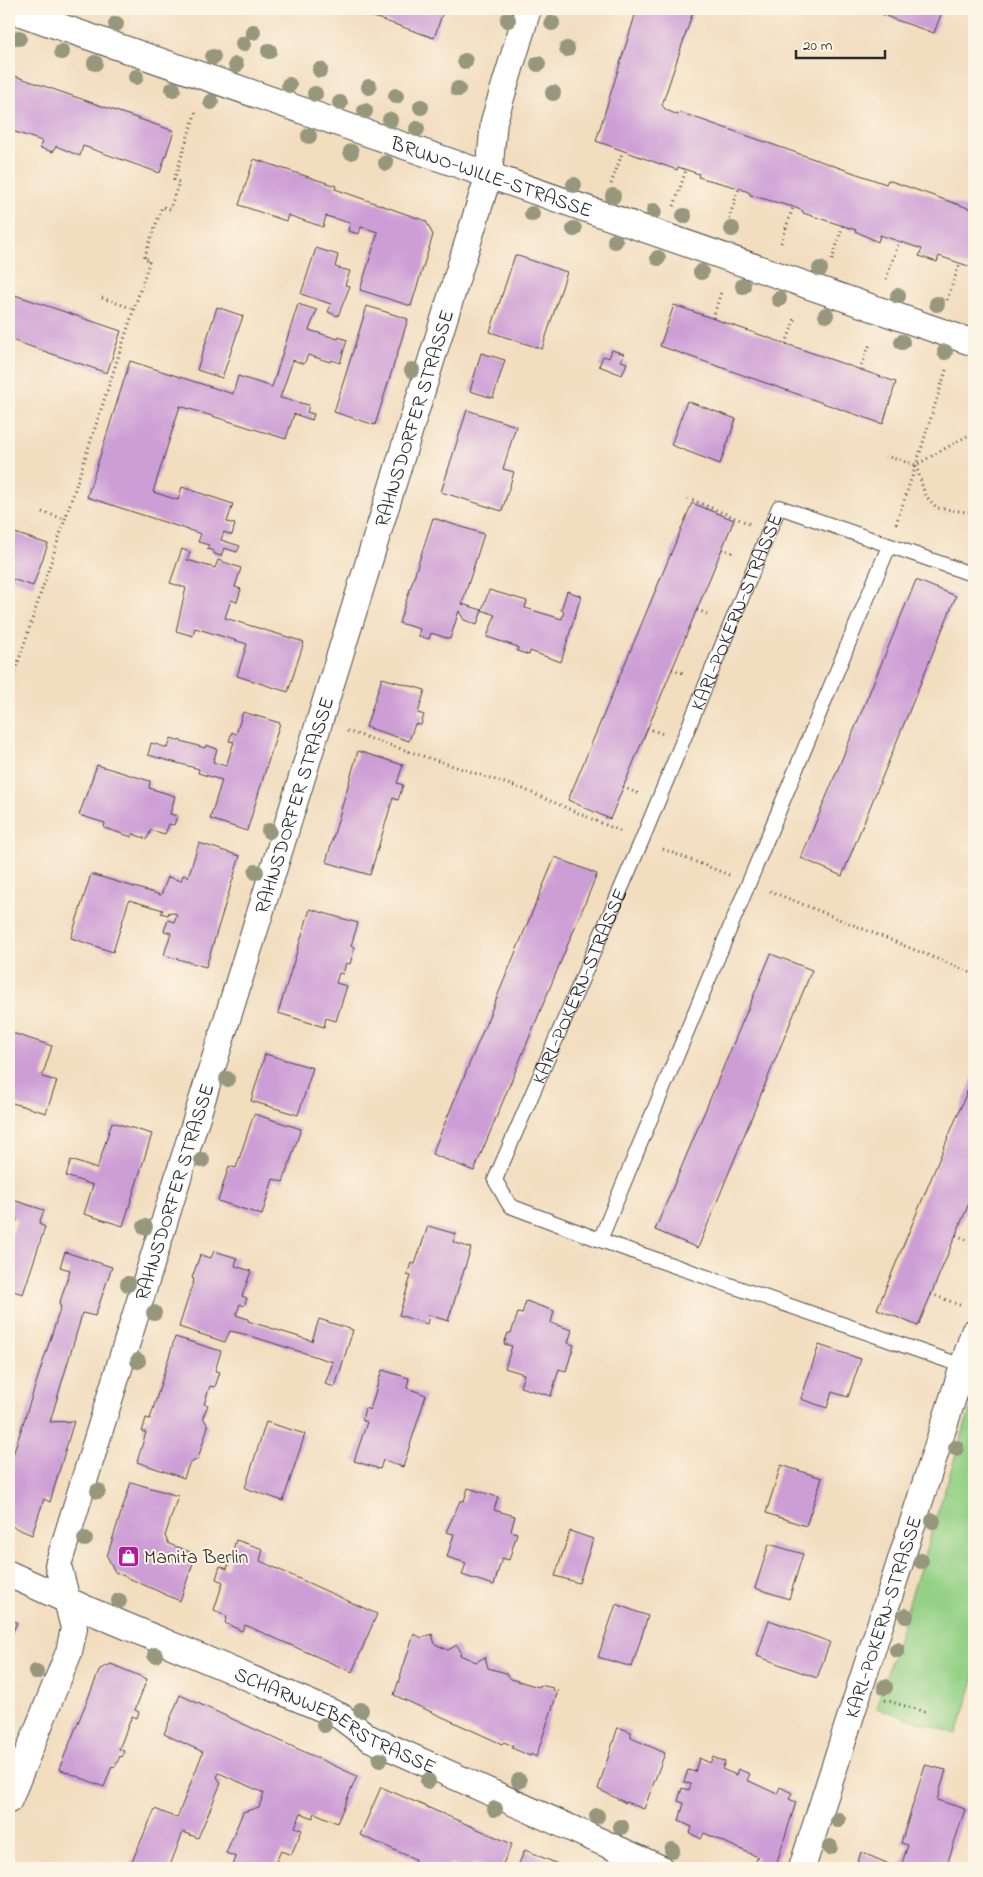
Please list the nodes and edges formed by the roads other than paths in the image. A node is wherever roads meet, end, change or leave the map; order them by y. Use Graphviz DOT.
graph roads {
  1 [pos="9,9"];
  2 [pos="528,9"];
  3 [pos="489,174"];
  4 [pos="974,343"];
  5 [pos="890,546"];
  6 [pos="974,575"];
  7 [pos="600,1240"];
  8 [pos="974,1332"];
  9 [pos="963,1366"];
  10 [pos="9,1574"];
  11 [pos="68,1600"];
  12 [pos="9,1800"];
  13 [pos="660,1868"];
  14 [pos="802,1868"];
  1 -- 3 [label="street, BRUNO-WILLE-STRASSE"];
  2 -- 3 [label="street, RAHNSDORFER STRASSE"];
  3 -- 4 [label="street, BRUNO-WILLE-STRASSE"];
  3 -- 11 [label="street, RAHNSDORFER STRASSE"];
  5 -- 6 [label="lane"];
  5 -- 7 [label="lane"];
  5 -- 7 [label="lane, KARL-POKERN-STRASSE"];
  7 -- 9 [label="lane, KARL-POKERN-STRASSE"];
  8 -- 9 [label="street, KARL-POKERN-STRASSE"];
  9 -- 14 [label="street, KARL-POKERN-STRASSE"];
  10 -- 11 [label="street, SCHARNWEBERSTRASSE"];
  11 -- 12 [label="street, RAHNSDORFER STRASSE"];
  11 -- 13 [label="street, SCHARNWEBERSTRASSE"];
}
